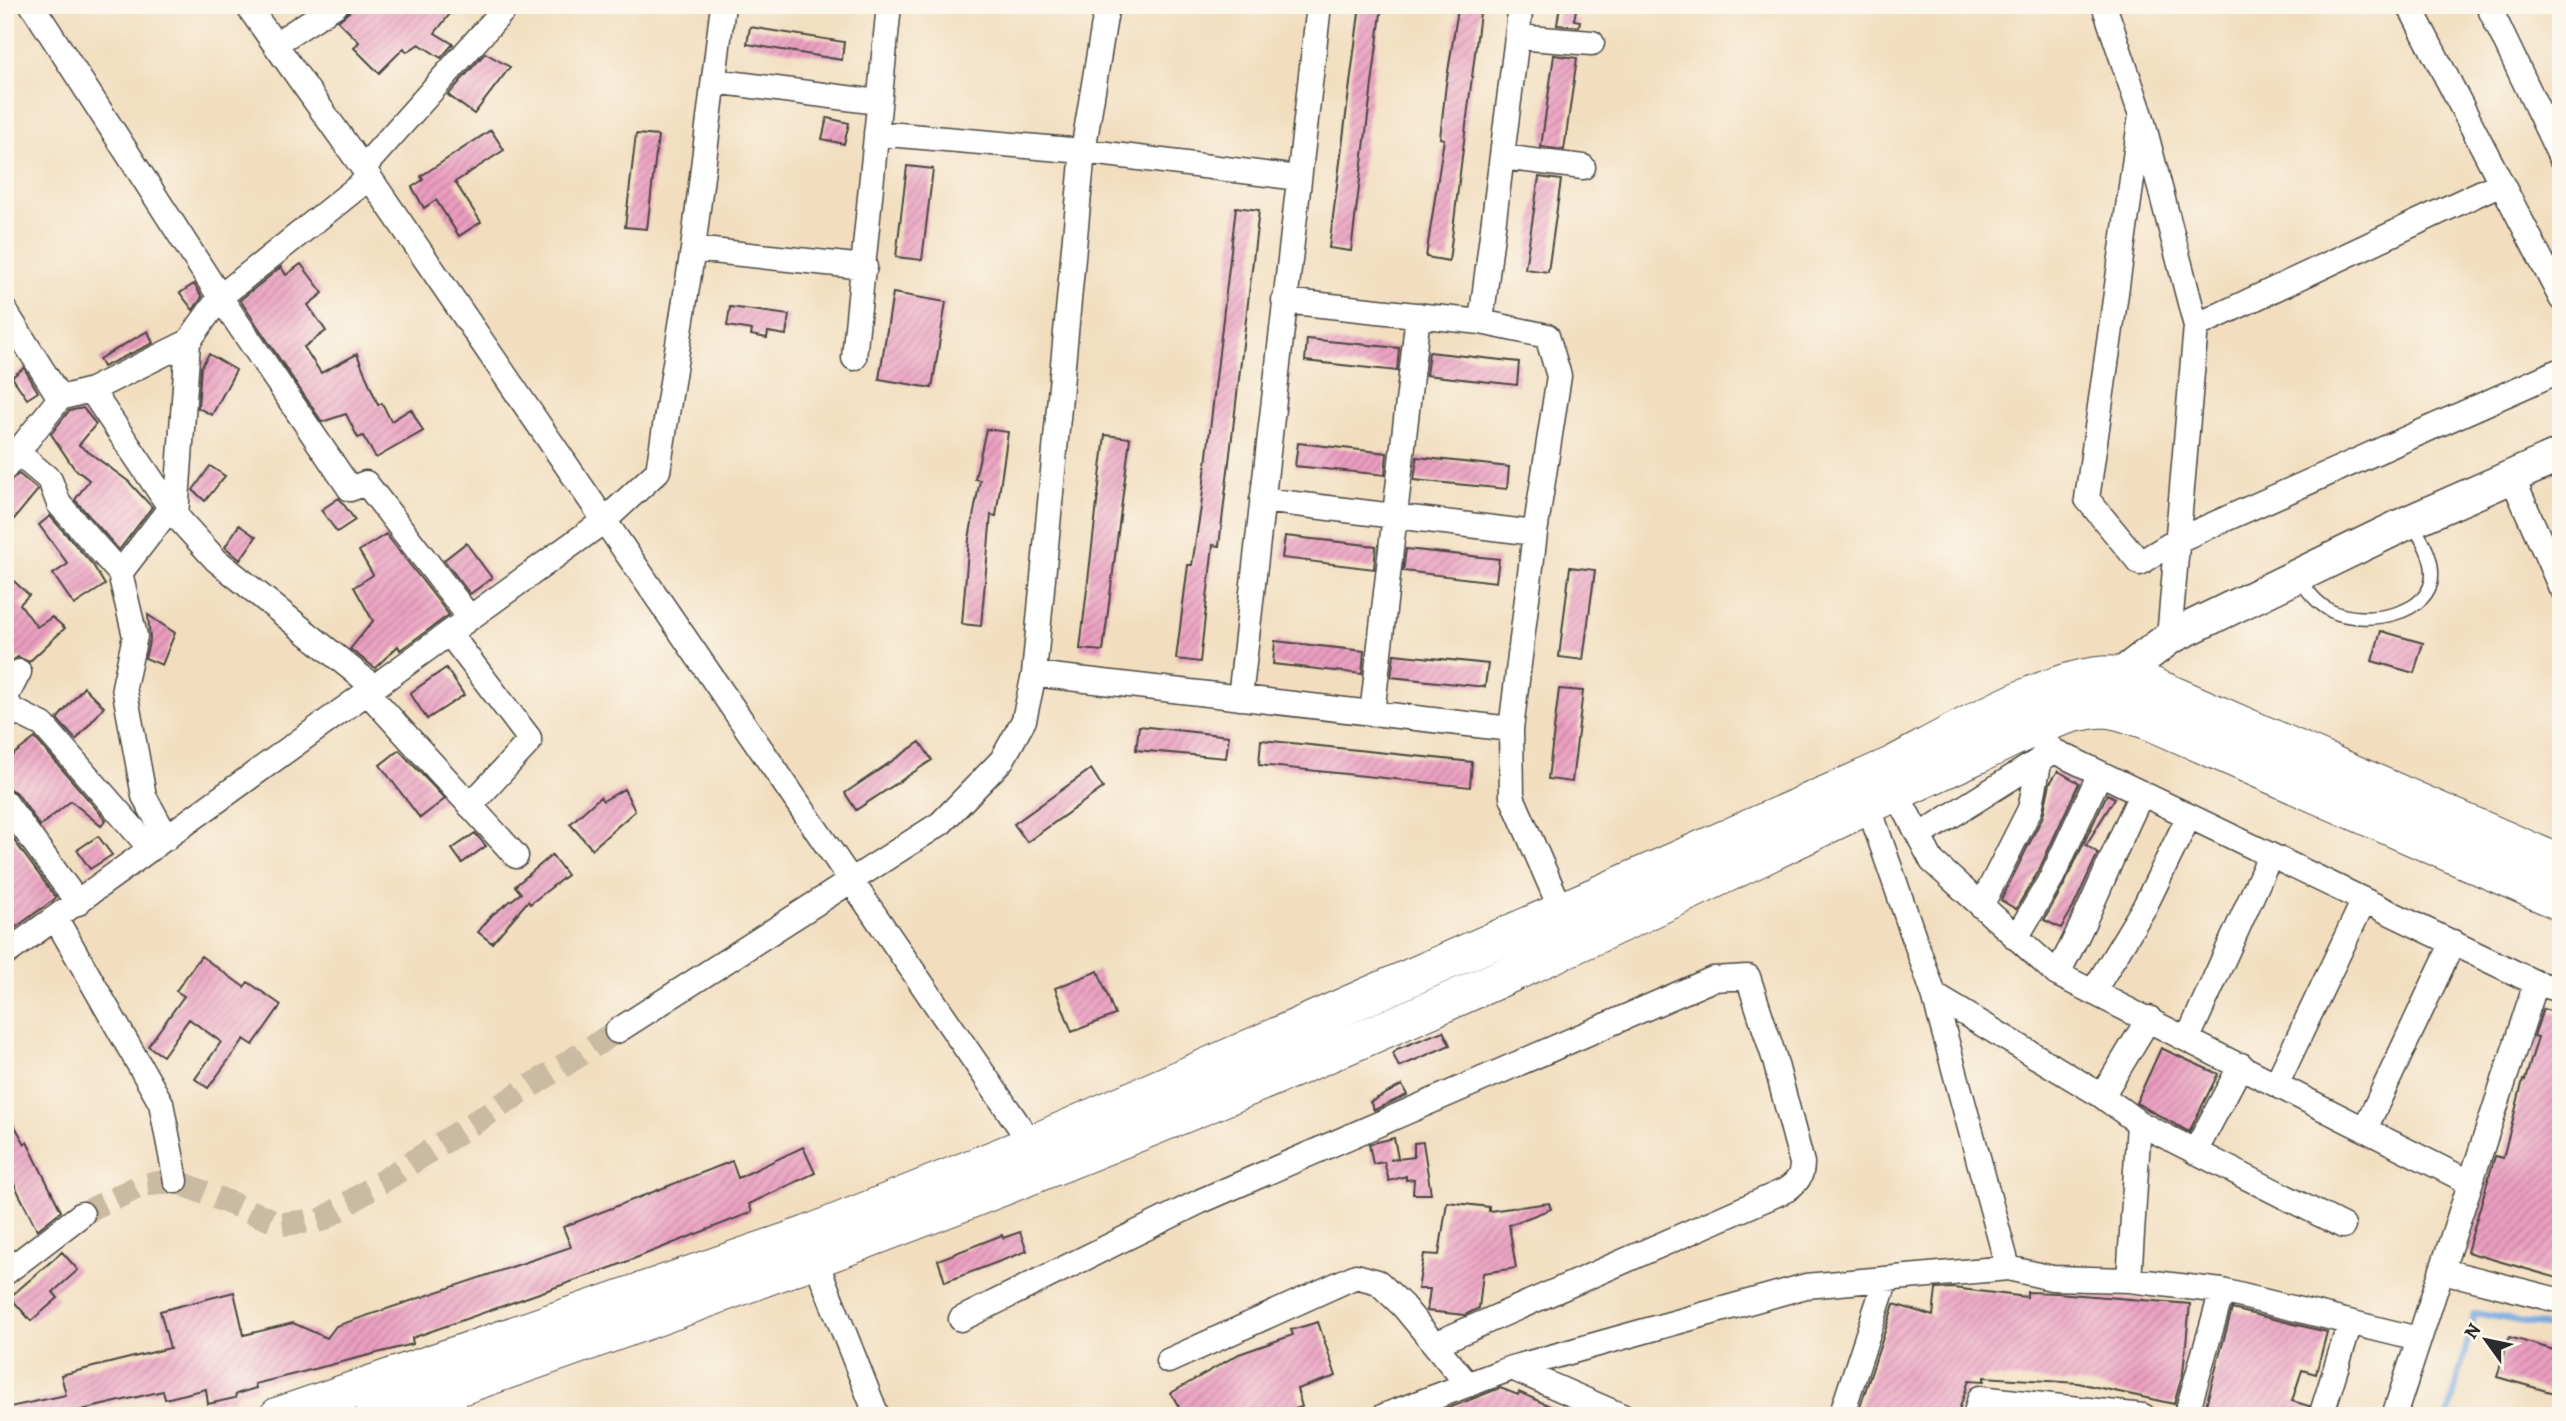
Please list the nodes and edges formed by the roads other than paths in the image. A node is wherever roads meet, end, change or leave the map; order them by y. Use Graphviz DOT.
graph roads {
  1 [pos="32,5"];
  2 [pos="247,5"];
  3 [pos="336,5"];
  4 [pos="508,5"];
  5 [pos="723,5"];
  6 [pos="889,5"];
  7 [pos="1107,5"];
  8 [pos="1319,5"];
  9 [pos="1521,5"];
  10 [pos="2104,5"];
  11 [pos="2409,5"];
  12 [pos="2488,5"];
  13 [pos="1517,37"];
  14 [pos="1592,43"];
  15 [pos="275,44"];
  16 [pos="714,81"];
  17 [pos="878,102"];
  18 [pos="2141,115"];
  19 [pos="876,133"];
  20 [pos="1083,151"];
  21 [pos="1502,158"];
  22 [pos="2561,158"];
  23 [pos="1583,167"];
  24 [pos="366,173"];
  25 [pos="1298,178"];
  26 [pos="2501,183"];
  27 [pos="693,249"];
  28 [pos="865,267"];
  29 [pos="220,297"];
  30 [pos="2561,298"];
  31 [pos="1284,301"];
  32 [pos="5,311"];
  33 [pos="1418,315"];
  34 [pos="1481,322"];
  35 [pos="2196,326"];
  36 [pos="188,342"];
  37 [pos="854,358"];
  38 [pos="2561,370"];
  39 [pos="91,390"];
  40 [pos="60,398"];
  41 [pos="2561,455"];
  42 [pos="10,459"];
  43 [pos="2512,477"];
  44 [pos="1262,500"];
  45 [pos="173,512"];
  46 [pos="1395,517"];
  47 [pos="604,521"];
  48 [pos="2411,521"];
  49 [pos="1535,533"];
  50 [pos="2176,541"];
  51 [pos="120,573"];
  52 [pos="2297,576"];
  53 [pos="2561,588"];
  54 [pos="470,618"];
  55 [pos="449,633"];
  56 [pos="2169,638"];
  57 [pos="19,672"];
  58 [pos="1034,674"];
  59 [pos="2121,675"];
  60 [pos="370,690"];
  61 [pos="1240,698"];
  62 [pos="2109,709"];
  63 [pos="1372,714"];
  64 [pos="1511,729"];
  65 [pos="2034,736"];
  66 [pos="2101,773"];
  67 [pos="1883,788"];
  68 [pos="2143,793"];
  69 [pos="5,802"];
  70 [pos="470,806"];
  71 [pos="2189,816"];
  72 [pos="1919,836"];
  73 [pos="159,843"];
  74 [pos="516,856"];
  75 [pos="2270,856"];
  76 [pos="2561,864"];
  77 [pos="851,880"];
  78 [pos="2364,900"];
  79 [pos="2561,902"];
  80 [pos="78,903"];
  81 [pos="1981,906"];
  82 [pos="1562,911"];
  83 [pos="56,919"];
  84 [pos="2016,938"];
  85 [pos="2453,942"];
  86 [pos="1578,946"];
  87 [pos="5,954"];
  88 [pos="2057,974"];
  89 [pos="2536,983"];
  90 [pos="2561,990"];
  91 [pos="2093,992"];
  92 [pos="1934,995"];
  93 [pos="2149,1018"];
  94 [pos="617,1031"];
  95 [pos="2188,1038"];
  96 [pos="2241,1065"];
  97 [pos="2277,1083"];
  98 [pos="2102,1096"];
  99 [pos="2138,1123"];
  100 [pos="2365,1129"];
  101 [pos="2195,1152"];
  102 [pos="1040,1157"];
  103 [pos="176,1181"];
  104 [pos="2469,1182"];
  105 [pos="82,1214"];
  106 [pos="2343,1226"];
  107 [pos="811,1248"];
  108 [pos="2008,1268"];
  109 [pos="2443,1271"];
  110 [pos="5,1273"];
  111 [pos="1885,1279"];
  112 [pos="2129,1280"];
  113 [pos="2222,1291"];
  114 [pos="2561,1301"];
  115 [pos="961,1319"];
  116 [pos="2350,1322"];
  117 [pos="2418,1339"];
  118 [pos="1435,1344"];
  119 [pos="1168,1361"];
  120 [pos="1512,1368"];
  121 [pos="1468,1385"];
  122 [pos="278,1416"];
  123 [pos="374,1416"];
  124 [pos="877,1416"];
  125 [pos="1384,1416"];
  126 [pos="1622,1416"];
  127 [pos="1841,1416"];
  128 [pos="1975,1416"];
  129 [pos="2143,1416"];
  130 [pos="2186,1416"];
  131 [pos="2321,1416"];
  132 [pos="2394,1416"];
  1 -- 29 [label="street"];
  2 -- 15 [label="street"];
  3 -- 15 [label="street"];
  4 -- 24 [label="street"];
  5 -- 16 [label="street"];
  6 -- 17 [label="street"];
  7 -- 20 [label="street"];
  8 -- 25 [label="street"];
  9 -- 13 [label="street"];
  10 -- 18 [label="street"];
  11 -- 26 [label="street"];
  12 -- 22 [label="street"];
  13 -- 14 [label="street"];
  13 -- 21 [label="street"];
  15 -- 24 [label="street"];
  16 -- 17 [label="street"];
  16 -- 27 [label="street"];
  17 -- 19 [label="street"];
  18 -- 35 [label="street"];
  18 -- 50 [label="street"];
  19 -- 20 [label="street"];
  19 -- 28 [label="street"];
  20 -- 25 [label="street"];
  20 -- 58 [label="street"];
  21 -- 23 [label="street"];
  21 -- 34 [label="street"];
  24 -- 29 [label="street"];
  24 -- 47 [label="street"];
  25 -- 31 [label="street"];
  26 -- 30 [label="street"];
  26 -- 35 [label="street"];
  27 -- 28 [label="street"];
  27 -- 47 [label="street"];
  28 -- 37 [label="street"];
  29 -- 36 [label="street"];
  29 -- 54 [label="street"];
  31 -- 33 [label="street"];
  31 -- 44 [label="street"];
  32 -- 40 [label="street"];
  33 -- 34 [label="street"];
  33 -- 46 [label="street"];
  34 -- 49 [label="street"];
  35 -- 50 [label="street"];
  36 -- 39 [label="street"];
  36 -- 45 [label="street"];
  38 -- 50 [label="street"];
  39 -- 40 [label="street"];
  39 -- 45 [label="street"];
  40 -- 42 [label="street"];
  41 -- 43 [label="street"];
  42 -- 51 [label="street"];
  43 -- 48 [label="street"];
  43 -- 53 [label="street"];
  44 -- 46 [label="street"];
  44 -- 61 [label="street"];
  45 -- 51 [label="street"];
  45 -- 60 [label="street"];
  46 -- 49 [label="street"];
  46 -- 63 [label="street"];
  47 -- 54 [label="street"];
  47 -- 77 [label="street"];
  48 -- 52 [label="street"];
  48 -- 52 [label="lane"];
  49 -- 64 [label="street"];
  50 -- 56 [label="street"];
  51 -- 73 [label="street"];
  52 -- 56 [label="street"];
  54 -- 55 [label="street"];
  55 -- 60 [label="street"];
  55 -- 70 [label="street"];
  56 -- 59 [label="street"];
  57 -- 73 [label="street"];
  58 -- 61 [label="street"];
  58 -- 77 [label="street"];
  59 -- 62 [label="street"];
  59 -- 65 [label="main road"];
  59 -- 76 [label="main road"];
  60 -- 70 [label="street"];
  60 -- 73 [label="street"];
  61 -- 63 [label="street"];
  62 -- 65 [label="main road"];
  62 -- 79 [label="main road"];
  63 -- 64 [label="street"];
  64 -- 82 [label="street"];
  65 -- 66 [label="street"];
  65 -- 67 [label="main road"];
  65 -- 72 [label="street"];
  65 -- 81 [label="street"];
  66 -- 68 [label="street"];
  66 -- 84 [label="street"];
  67 -- 72 [label="street"];
  67 -- 82 [label="main road"];
  67 -- 86 [label="main road"];
  67 -- 92 [label="street"];
  68 -- 71 [label="street"];
  68 -- 88 [label="street"];
  69 -- 80 [label="street"];
  70 -- 74 [label="street"];
  71 -- 75 [label="street"];
  71 -- 91 [label="street"];
  72 -- 81 [label="street"];
  73 -- 80 [label="street"];
  75 -- 78 [label="street"];
  75 -- 95 [label="street"];
  77 -- 94 [label="street"];
  77 -- 102 [label="street"];
  78 -- 85 [label="street"];
  78 -- 97 [label="street"];
  80 -- 83 [label="street"];
  81 -- 84 [label="street"];
  82 -- 86 [label="street"];
  82 -- 102 [label="main road"];
  83 -- 87 [label="street"];
  83 -- 103 [label="street"];
  84 -- 88 [label="street"];
  85 -- 89 [label="street"];
  85 -- 100 [label="street"];
  86 -- 102 [label="main road"];
  88 -- 91 [label="street"];
  89 -- 90 [label="street"];
  89 -- 104 [label="street"];
  91 -- 93 [label="street"];
  92 -- 98 [label="street"];
  92 -- 108 [label="street"];
  93 -- 95 [label="street"];
  93 -- 98 [label="street"];
  95 -- 96 [label="street"];
  96 -- 97 [label="street"];
  96 -- 101 [label="street"];
  97 -- 100 [label="street"];
  98 -- 99 [label="street"];
  99 -- 101 [label="street"];
  99 -- 112 [label="street"];
  100 -- 104 [label="street"];
  101 -- 106 [label="street"];
  102 -- 107 [label="main road"];
  104 -- 109 [label="street"];
  105 -- 110 [label="street"];
  107 -- 122 [label="main road"];
  107 -- 123 [label="main road"];
  107 -- 124 [label="street"];
  108 -- 111 [label="street"];
  108 -- 112 [label="street"];
  109 -- 114 [label="street"];
  109 -- 117 [label="street"];
  111 -- 120 [label="street"];
  111 -- 127 [label="street"];
  112 -- 113 [label="street"];
  113 -- 116 [label="street"];
  113 -- 130 [label="street"];
  115 -- 118 [label="street"];
  116 -- 117 [label="street"];
  116 -- 131 [label="street"];
  117 -- 132 [label="street"];
  118 -- 119 [label="street"];
  118 -- 121 [label="street"];
  120 -- 121 [label="street"];
  120 -- 126 [label="street"];
  121 -- 125 [label="street"];
  128 -- 129 [label="street"];
}
